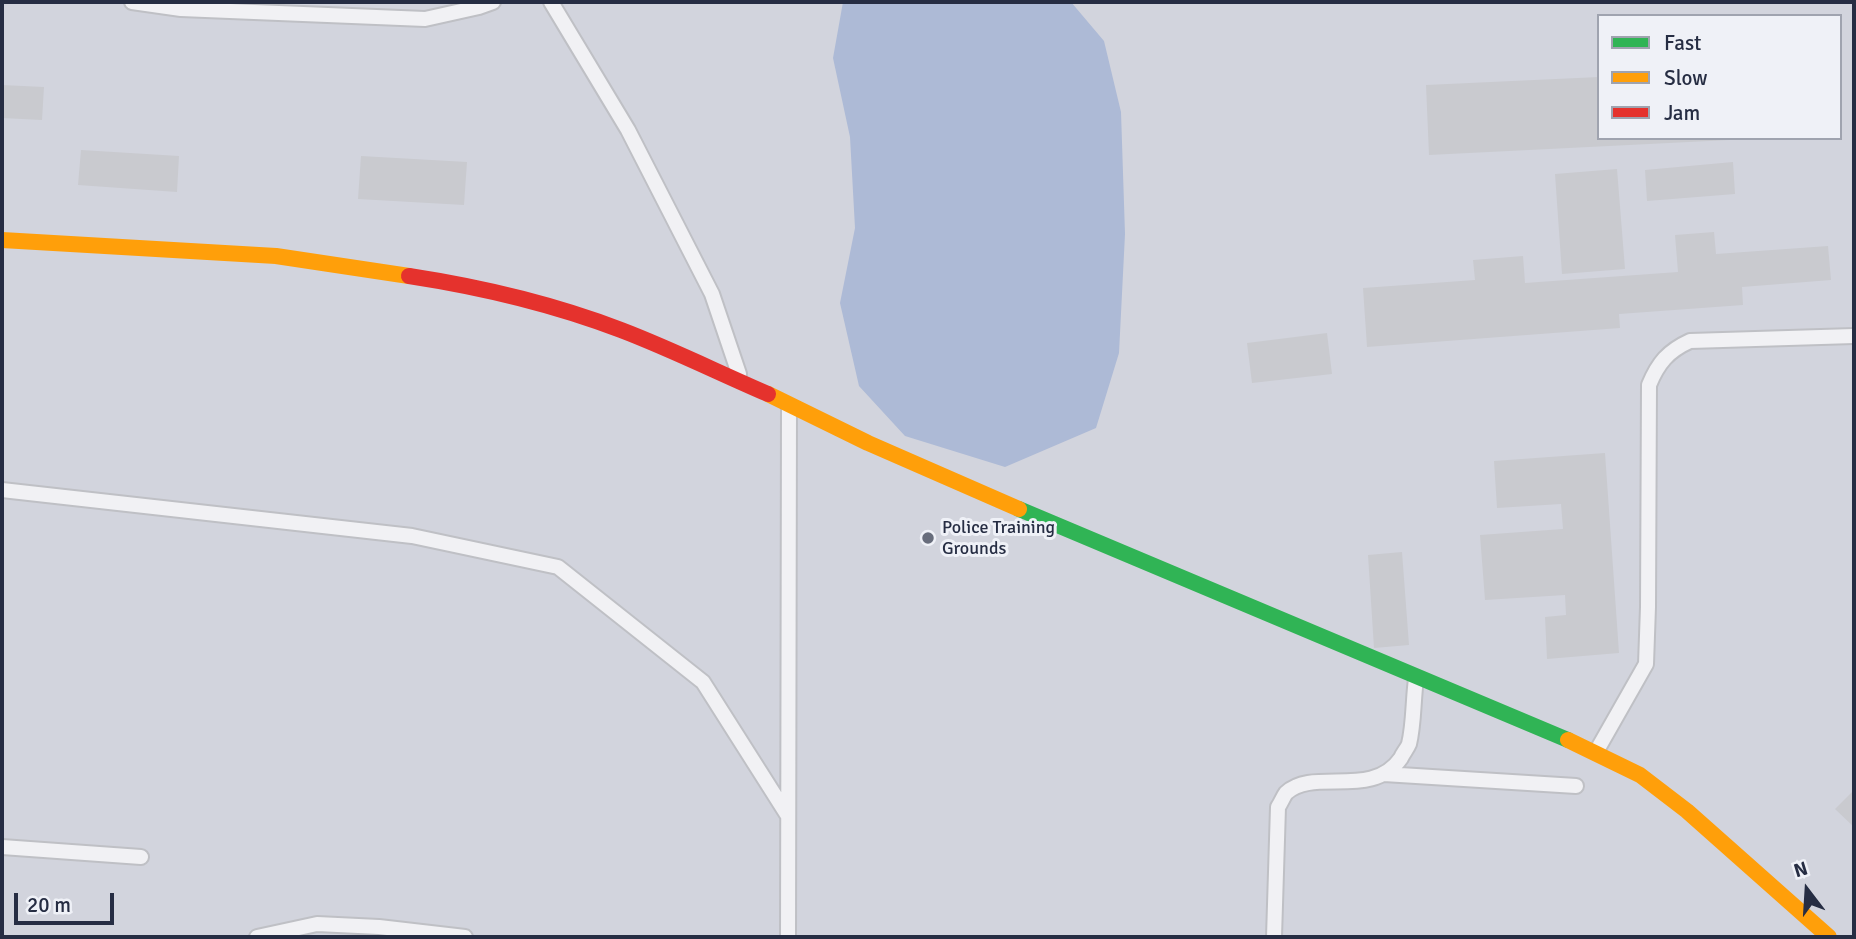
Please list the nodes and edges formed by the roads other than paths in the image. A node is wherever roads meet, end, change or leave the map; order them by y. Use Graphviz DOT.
graph roads {
  1 [pos="132,2"];
  2 [pos="493,2"];
  3 [pos="551,2"];
  4 [pos="2,240"];
  5 [pos="1854,336"];
  6 [pos="742,382"];
  7 [pos="789,403"];
  8 [pos="2,490"];
  9 [pos="1416,677"];
  10 [pos="1596,752"];
  11 [pos="1384,774"];
  12 [pos="1576,786"];
  13 [pos="788,816"];
  14 [pos="2,847"];
  15 [pos="141,857"];
  16 [pos="378,932"];
  17 [pos="257,937"];
  18 [pos="465,937"];
  19 [pos="788,937"];
  20 [pos="1274,937"];
  21 [pos="1829,937"];
  1 -- 2 [label="lane"];
  3 -- 6 [label="lane"];
  4 -- 6 [label="street"];
  5 -- 10 [label="lane"];
  6 -- 7 [label="street"];
  7 -- 9 [label="street"];
  7 -- 13 [label="lane"];
  8 -- 13 [label="lane"];
  9 -- 10 [label="street"];
  9 -- 11 [label="lane"];
  10 -- 21 [label="street"];
  11 -- 12 [label="lane"];
  11 -- 20 [label="lane"];
  13 -- 19 [label="lane"];
  14 -- 15 [label="lane"];
  16 -- 17 [label="lane"];
  16 -- 18 [label="lane"];
}
